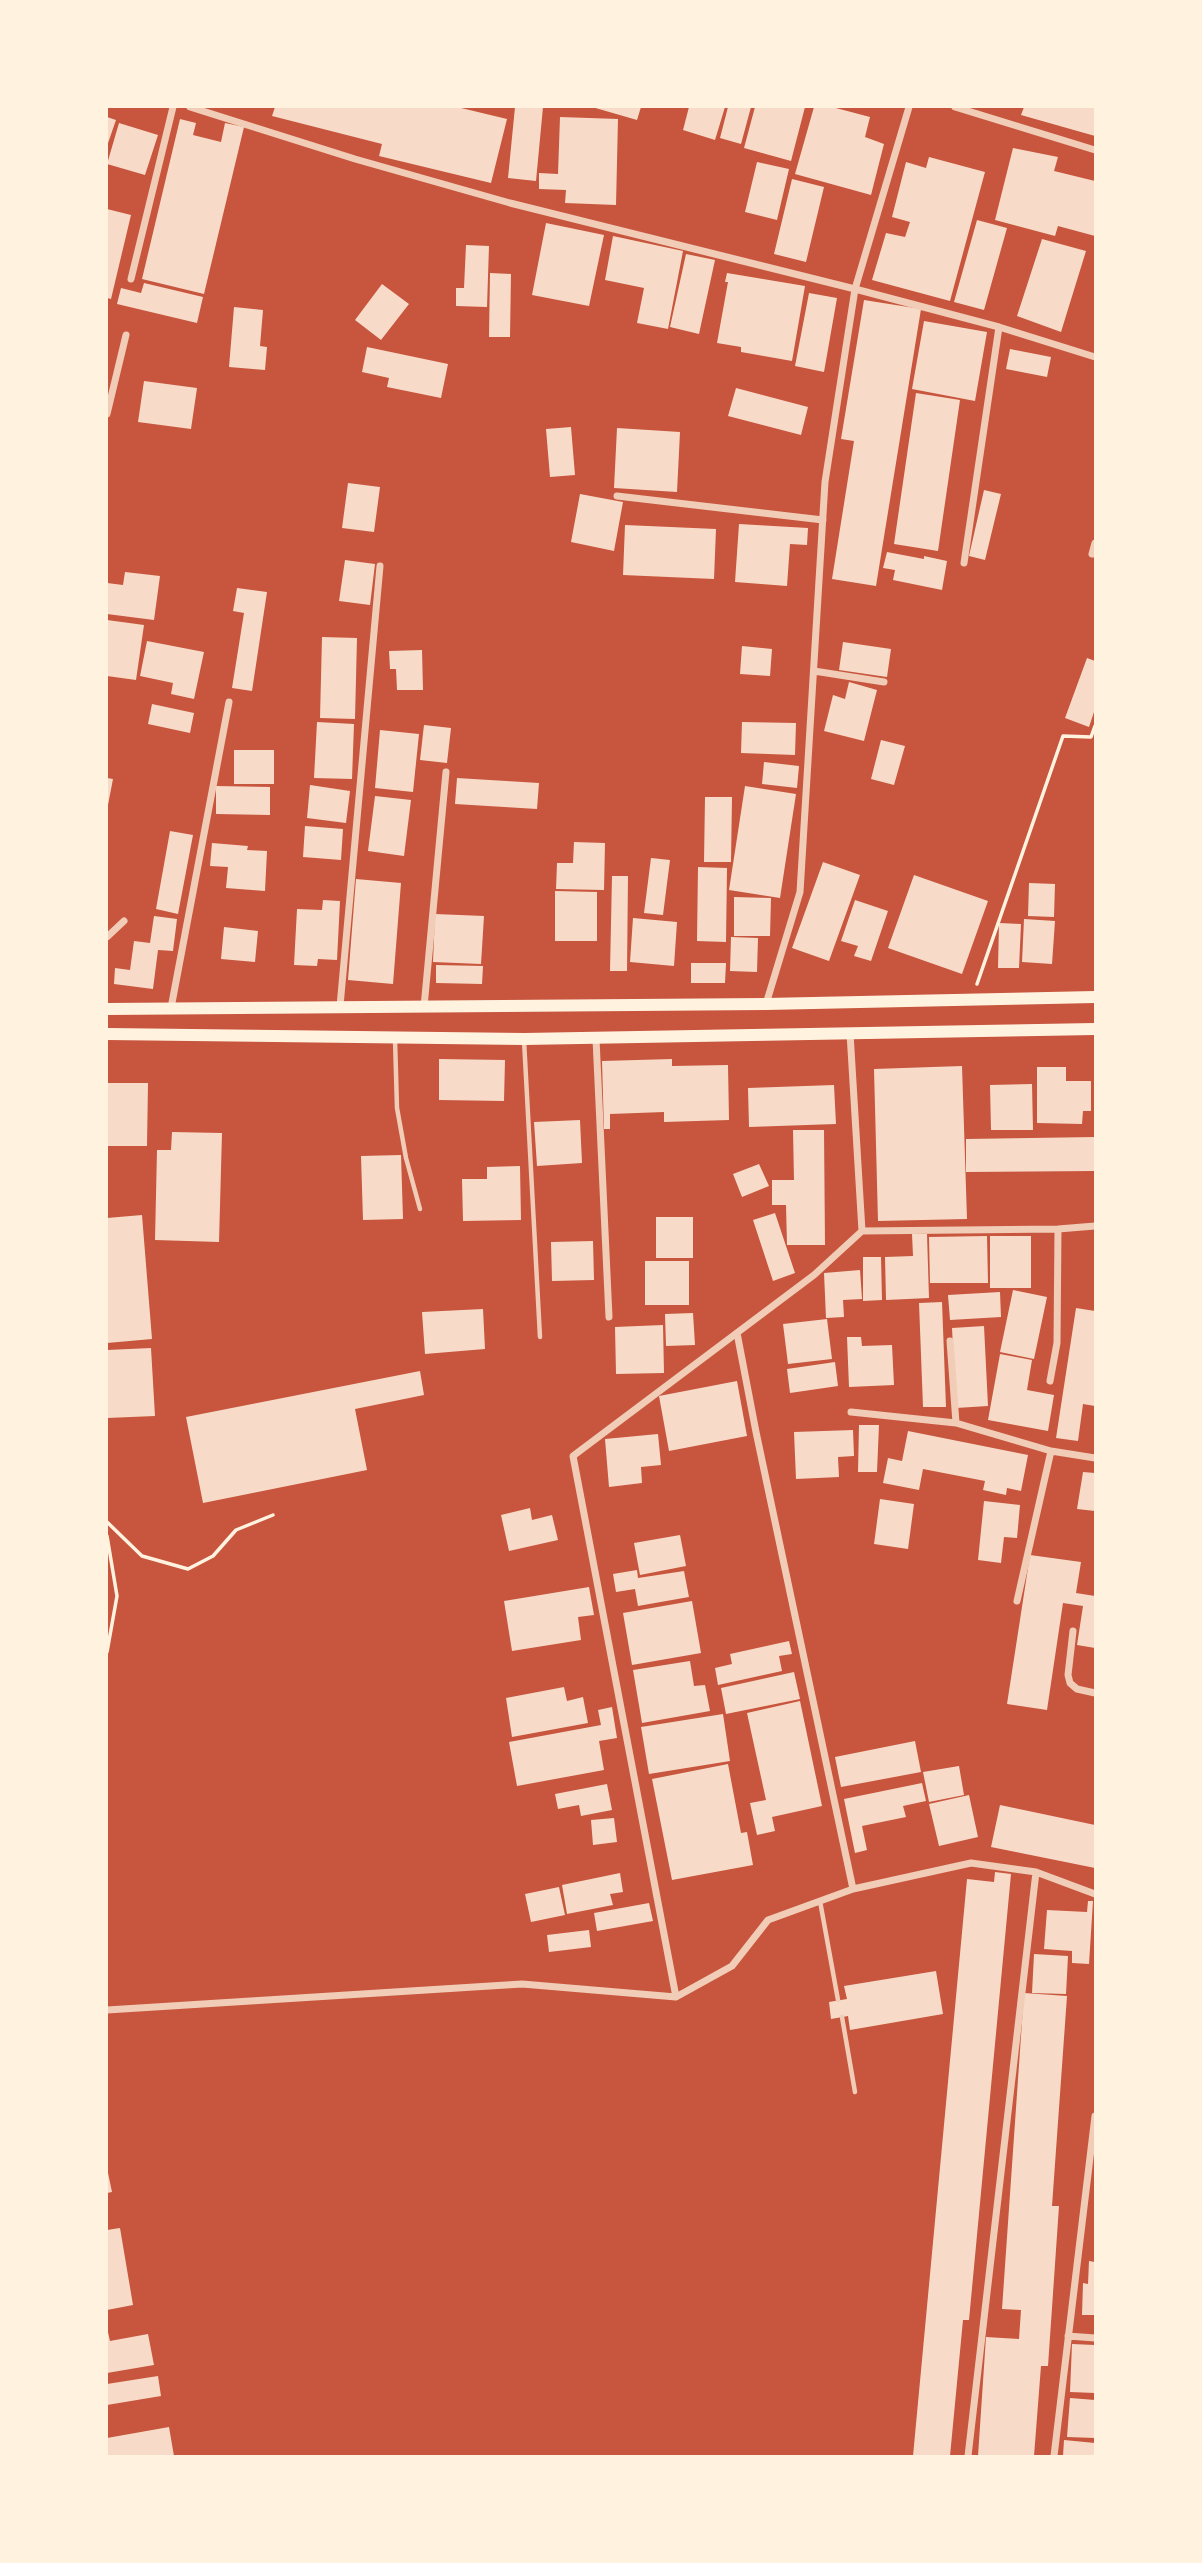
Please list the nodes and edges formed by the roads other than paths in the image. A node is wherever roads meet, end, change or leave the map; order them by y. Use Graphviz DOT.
graph roads {
  1 [pos="173,107"];
  2 [pos="190,107"];
  3 [pos="909,107"];
  4 [pos="955,107"];
  5 [pos="1095,149"];
  6 [pos="131,279"];
  7 [pos="855,289"];
  8 [pos="999,327"];
  9 [pos="127,335"];
  10 [pos="1095,357"];
  11 [pos="107,414"];
  12 [pos="617,496"];
  13 [pos="823,520"];
  14 [pos="1095,543"];
  15 [pos="1095,554"];
  16 [pos="964,563"];
  17 [pos="380,566"];
  18 [pos="814,671"];
  19 [pos="884,682"];
  20 [pos="229,702"];
  21 [pos="446,772"];
  22 [pos="124,921"];
  23 [pos="107,937"];
  24 [pos="1095,998"];
  25 [pos="766,1004"];
  26 [pos="340,1006"];
  27 [pos="424,1007"];
  28 [pos="171,1008"];
  29 [pos="107,1009"];
  30 [pos="1095,1029"];
  31 [pos="850,1033"];
  32 [pos="107,1034"];
  33 [pos="395,1039"];
  34 [pos="524,1039"];
  35 [pos="596,1039"];
  36 [pos="420,1209"];
  37 [pos="1095,1226"];
  38 [pos="1058,1229"];
  39 [pos="862,1231"];
  40 [pos="609,1317"];
  41 [pos="737,1333"];
  42 [pos="540,1337"];
  43 [pos="950,1341"];
  44 [pos="1050,1381"];
  45 [pos="851,1412"];
  46 [pos="956,1423"];
  47 [pos="1051,1451"];
  48 [pos="1095,1458"];
  49 [pos="1017,1601"];
  50 [pos="1073,1631"];
  51 [pos="1095,1693"];
  52 [pos="1036,1872"];
  53 [pos="853,1888"];
  54 [pos="1095,1894"];
  55 [pos="820,1901"];
  56 [pos="676,1997"];
  57 [pos="838,2000"];
  58 [pos="107,2010"];
  59 [pos="842,2018"];
  60 [pos="855,2092"];
  61 [pos="1095,2116"];
  62 [pos="1068,2336"];
  63 [pos="1095,2338"];
  64 [pos="968,2456"];
  65 [pos="1054,2456"];
  1 -- 6 [label="street"];
  2 -- 7 [label="street"];
  3 -- 7 [label="street"];
  4 -- 5 [label="street"];
  7 -- 8 [label="street"];
  7 -- 13 [label="street"];
  8 -- 10 [label="street"];
  8 -- 16 [label="street"];
  9 -- 11 [label="street"];
  12 -- 13 [label="street"];
  13 -- 18 [label="street"];
  14 -- 15 [label="street"];
  17 -- 26 [label="street"];
  18 -- 19 [label="street"];
  18 -- 25 [label="street"];
  20 -- 28 [label="street"];
  21 -- 27 [label="street"];
  22 -- 23 [label="street"];
  24 -- 25 [label="main road"];
  25 -- 27 [label="main road"];
  26 -- 27 [label="main road"];
  26 -- 28 [label="main road"];
  28 -- 29 [label="main road"];
  30 -- 31 [label="main road"];
  31 -- 35 [label="main road"];
  31 -- 39 [label="street"];
  32 -- 33 [label="main road"];
  33 -- 34 [label="main road"];
  33 -- 36 [label="lane"];
  34 -- 35 [label="main road"];
  34 -- 42 [label="lane"];
  35 -- 40 [label="street"];
  37 -- 38 [label="street"];
  38 -- 39 [label="street"];
  38 -- 44 [label="street"];
  39 -- 41 [label="street"];
  41 -- 53 [label="street"];
  41 -- 56 [label="street"];
  43 -- 46 [label="street"];
  45 -- 46 [label="street"];
  46 -- 47 [label="street"];
  47 -- 48 [label="street"];
  47 -- 49 [label="street"];
  50 -- 51 [label="street"];
  52 -- 53 [label="street"];
  52 -- 54 [label="street"];
  52 -- 64 [label="street"];
  53 -- 55 [label="street"];
  55 -- 56 [label="street"];
  55 -- 57 [label="lane"];
  56 -- 58 [label="street"];
  59 -- 60 [label="lane"];
  61 -- 62 [label="street"];
  62 -- 63 [label="street"];
  62 -- 65 [label="street"];
}
